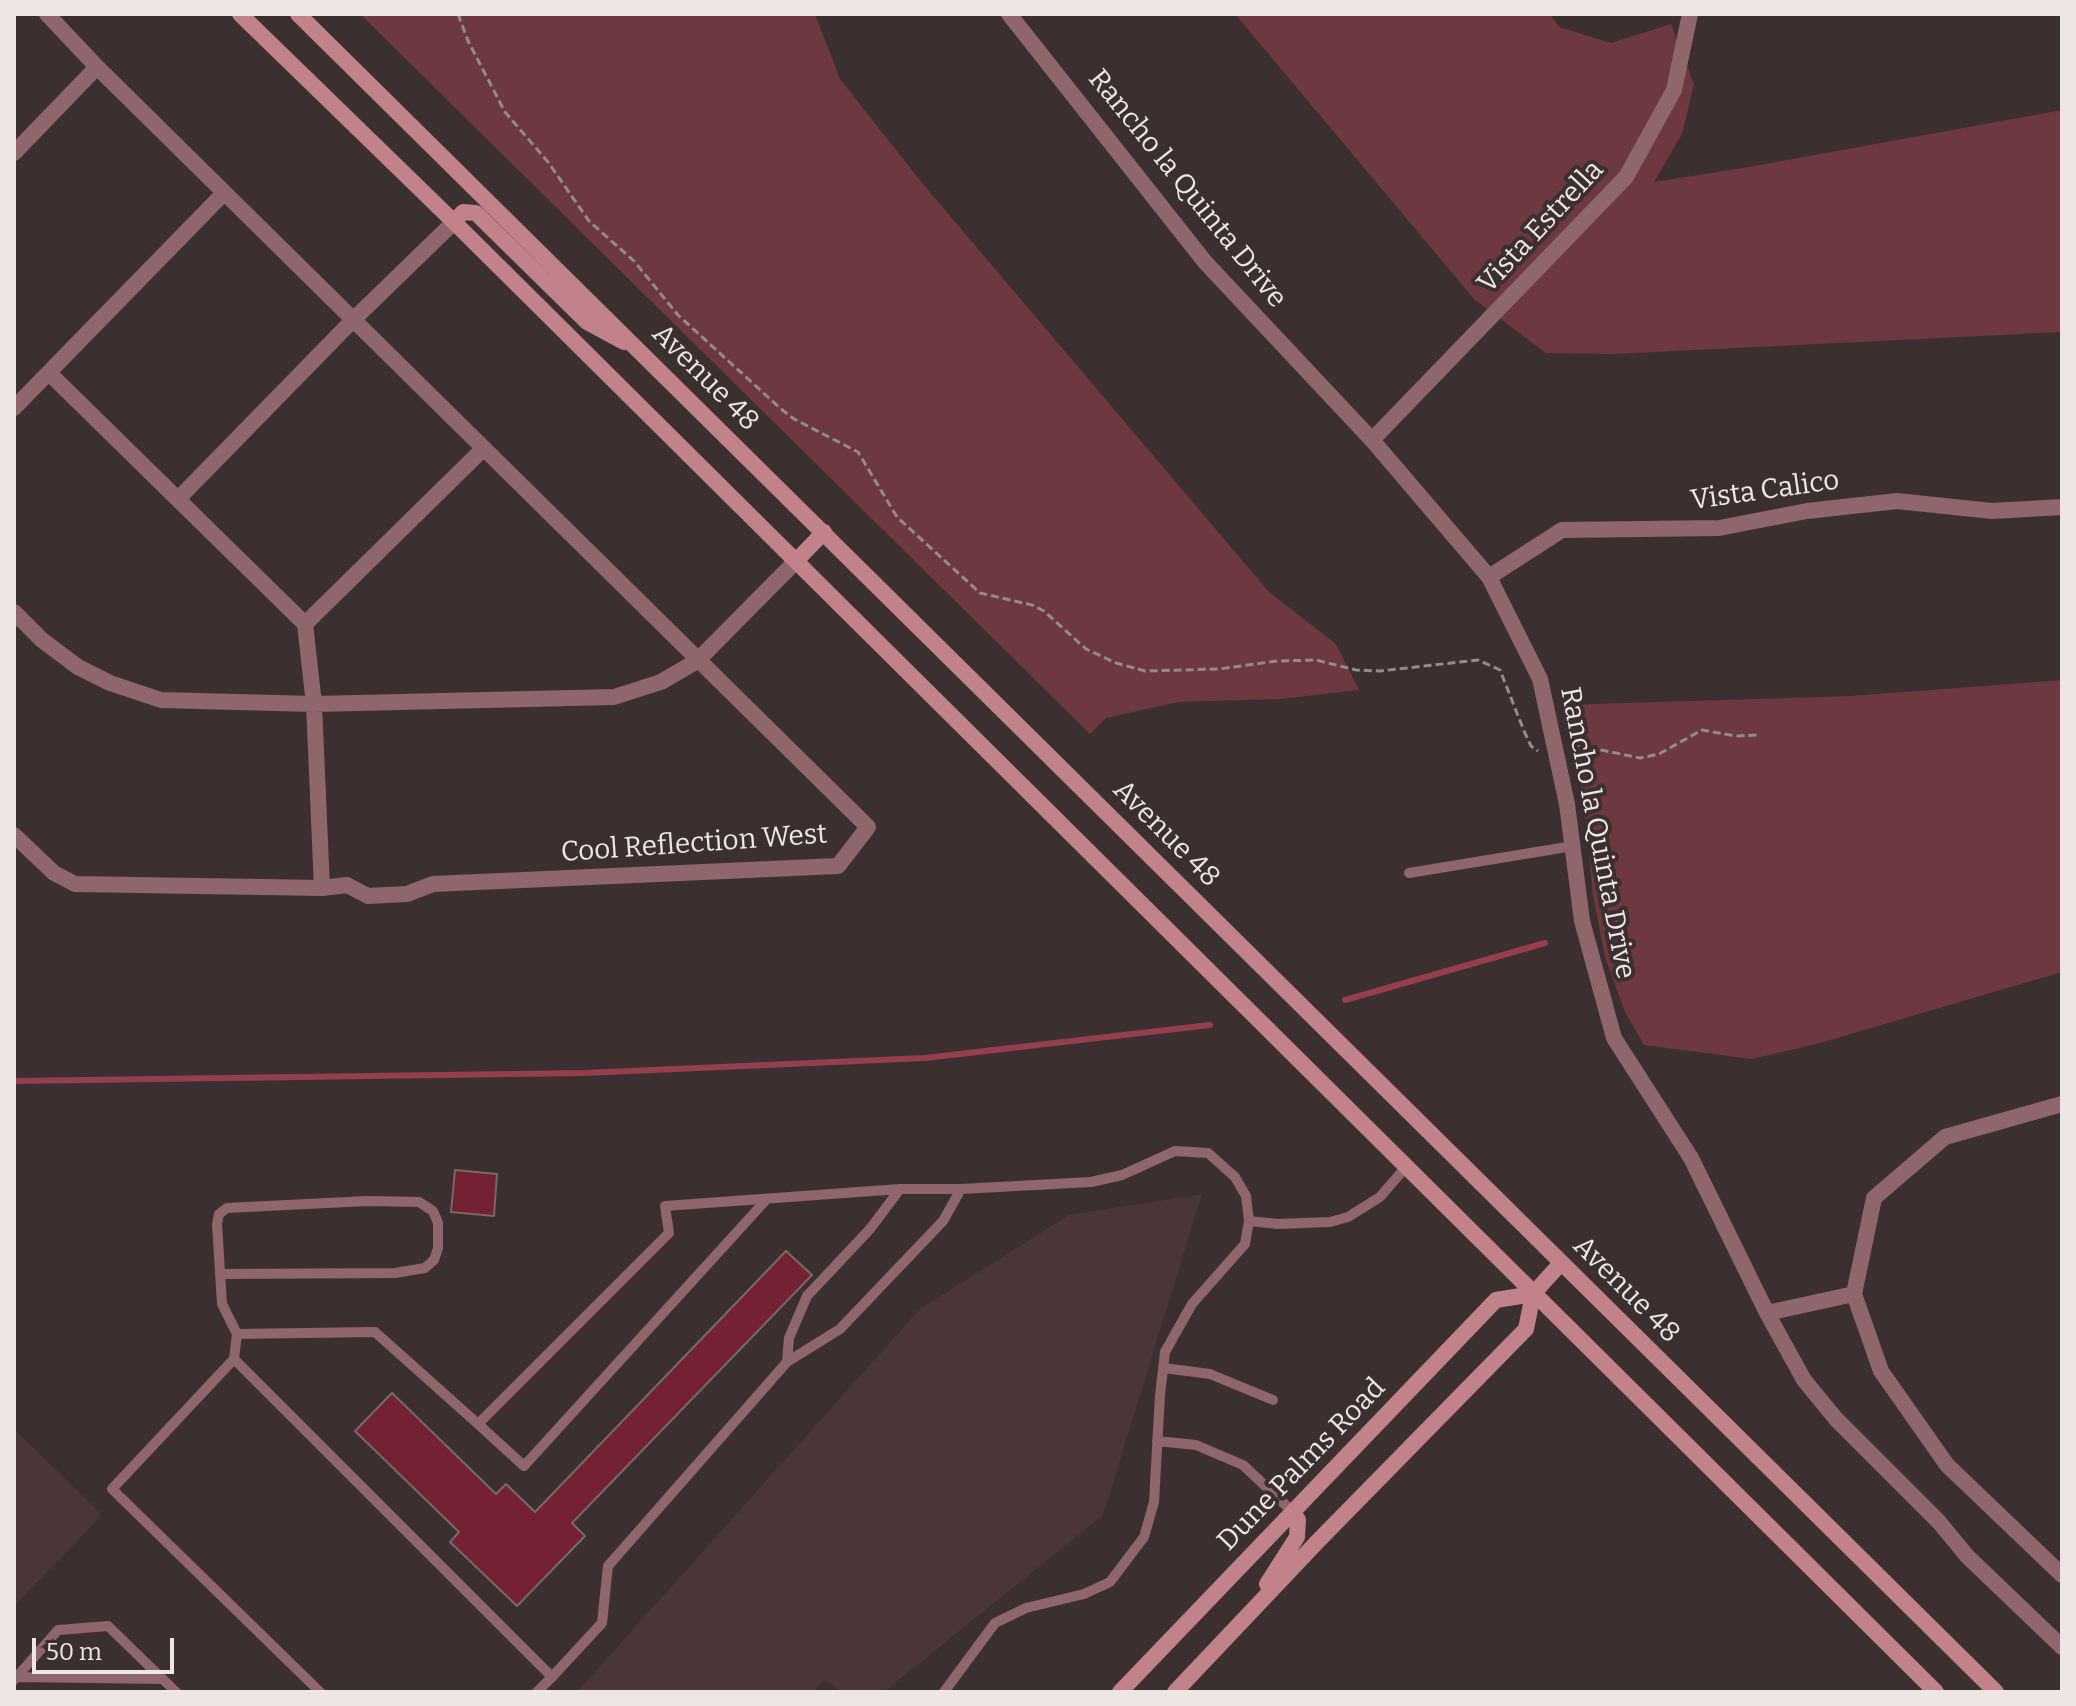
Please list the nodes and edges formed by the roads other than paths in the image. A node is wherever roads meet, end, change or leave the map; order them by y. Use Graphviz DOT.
graph roads {
  1 [pos="47,14"];
  2 [pos="240,14"];
  3 [pos="298,14"];
  4 [pos="1009,14"];
  5 [pos="1690,14"];
  6 [pos="97,67"];
  7 [pos="14,153"];
  8 [pos="224,193"];
  9 [pos="454,222"];
  10 [pos="353,320"];
  11 [pos="643,353"];
  12 [pos="49,373"];
  13 [pos="14,408"];
  14 [pos="1372,440"];
  15 [pos="483,449"];
  16 [pos="178,499"];
  17 [pos="2062,507"];
  18 [pos="824,532"];
  19 [pos="796,561"];
  20 [pos="1489,577"];
  21 [pos="14,612"];
  22 [pos="305,624"];
  23 [pos="697,661"];
  24 [pos="314,704"];
  25 [pos="14,835"];
  26 [pos="1573,846"];
  27 [pos="1409,873"];
  28 [pos="322,888"];
  29 [pos="2062,1104"];
  30 [pos="1405,1168"];
  31 [pos="900,1189"];
  32 [pos="961,1189"];
  33 [pos="766,1200"];
  34 [pos="1249,1221"];
  35 [pos="1561,1263"];
  36 [pos="222,1274"];
  37 [pos="1533,1294"];
  38 [pos="1854,1294"];
  39 [pos="1767,1313"];
  40 [pos="237,1334"];
  41 [pos="234,1359"];
  42 [pos="787,1362"];
  43 [pos="1164,1368"];
  44 [pos="1273,1400"];
  45 [pos="478,1424"];
  46 [pos="1157,1441"];
  47 [pos="1293,1512"];
  48 [pos="2062,1575"];
  49 [pos="1244,1619"];
  50 [pos="2062,1646"];
  51 [pos="1160,1650"];
  52 [pos="552,1677"];
  53 [pos="15,1678"];
  54 [pos="163,1679"];
  55 [pos="176,1692"];
  56 [pos="320,1692"];
  57 [pos="537,1692"];
  58 [pos="944,1692"];
  59 [pos="1120,1692"];
  60 [pos="1134,1692"];
  61 [pos="1175,1692"];
  62 [pos="1936,1692"];
  63 [pos="1996,1692"];
  1 -- 6 [label="street, Cool Reflection West"];
  2 -- 9 [label="main road"];
  3 -- 11 [label="main road, Avenue 48"];
  4 -- 14 [label="street, Rancho la Quinta Drive"];
  5 -- 14 [label="street, Vista Estrella"];
  6 -- 7 [label="street"];
  6 -- 8 [label="street, Cool Reflection West"];
  8 -- 10 [label="street, Cool Reflection West"];
  8 -- 12 [label="street"];
  9 -- 10 [label="street"];
  9 -- 11 [label="main road"];
  9 -- 19 [label="main road"];
  10 -- 15 [label="street, Cool Reflection West"];
  10 -- 16 [label="street"];
  11 -- 18 [label="main road, Avenue 48"];
  12 -- 13 [label="street"];
  12 -- 16 [label="street"];
  14 -- 20 [label="street, Rancho la Quinta Drive"];
  15 -- 22 [label="street"];
  15 -- 23 [label="street, Cool Reflection West"];
  16 -- 22 [label="street"];
  17 -- 20 [label="street, Vista Calico"];
  18 -- 19 [label="main road"];
  18 -- 35 [label="main road, Avenue 48"];
  19 -- 23 [label="street"];
  19 -- 30 [label="main road"];
  20 -- 26 [label="street, Rancho la Quinta Drive"];
  21 -- 24 [label="street"];
  22 -- 24 [label="street"];
  23 -- 24 [label="street"];
  23 -- 28 [label="street, Cool Reflection West"];
  24 -- 28 [label="street"];
  25 -- 28 [label="street, Cool Reflection West"];
  26 -- 27 [label="lane"];
  26 -- 39 [label="street, Rancho la Quinta Drive"];
  29 -- 38 [label="street"];
  30 -- 34 [label="lane"];
  30 -- 37 [label="main road"];
  31 -- 32 [label="lane"];
  31 -- 33 [label="lane"];
  31 -- 42 [label="lane"];
  32 -- 34 [label="lane"];
  32 -- 42 [label="lane"];
  33 -- 45 [label="lane"];
  33 -- 45 [label="lane"];
  34 -- 43 [label="lane"];
  35 -- 37 [label="main road"];
  35 -- 63 [label="main road, Avenue 48"];
  36 -- 36 [label="lane"];
  36 -- 40 [label="lane"];
  37 -- 47 [label="main road, Dune Palms Road"];
  37 -- 49 [label="main road"];
  37 -- 62 [label="main road"];
  38 -- 39 [label="street"];
  38 -- 48 [label="street"];
  39 -- 50 [label="street, Rancho la Quinta Drive"];
  40 -- 41 [label="lane"];
  40 -- 45 [label="lane"];
  41 -- 52 [label="lane"];
  41 -- 56 [label="lane"];
  42 -- 52 [label="lane"];
  43 -- 44 [label="lane"];
  43 -- 46 [label="lane"];
  46 -- 47 [label="lane"];
  46 -- 58 [label="lane"];
  47 -- 49 [label="main road"];
  47 -- 51 [label="main road, Dune Palms Road"];
  49 -- 61 [label="main road"];
  51 -- 59 [label="main road, Dune Palms Road"];
  51 -- 60 [label="main road"];
  52 -- 57 [label="lane"];
  53 -- 54 [label="lane"];
  53 -- 54 [label="lane"];
  54 -- 55 [label="lane"];
}
